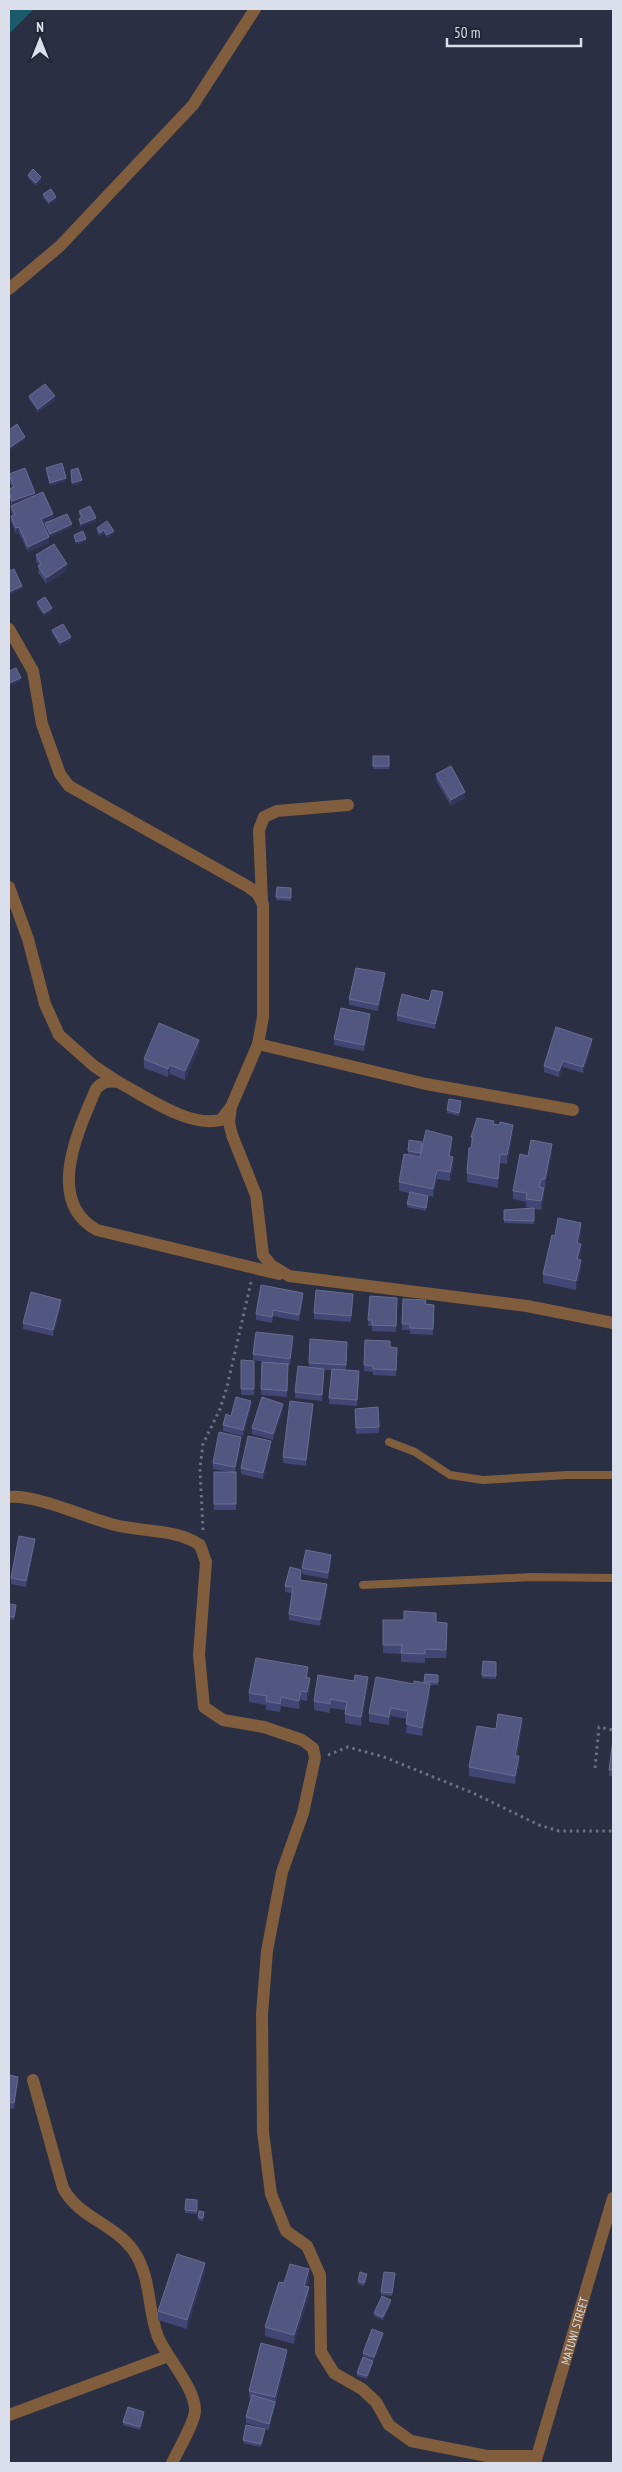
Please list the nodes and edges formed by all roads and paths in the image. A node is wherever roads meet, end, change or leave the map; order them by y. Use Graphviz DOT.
graph roads {
  1 [pos="255,9"];
  2 [pos="9,289"];
  3 [pos="9,629"];
  4 [pos="348,805"];
  5 [pos="9,887"];
  6 [pos="262,904"];
  7 [pos="258,1044"];
  8 [pos="118,1082"];
  9 [pos="232,1107"];
  10 [pos="573,1110"];
  11 [pos="254,1268"];
  12 [pos="289,1276"];
  13 [pos="613,1323"];
  14 [pos="389,1442"];
  15 [pos="613,1475"];
  16 [pos="9,1498"];
  17 [pos="204,1553"];
  18 [pos="613,1578"];
  19 [pos="363,1585"];
  20 [pos="613,1730"];
  21 [pos="324,1763"];
  22 [pos="596,1768"];
  23 [pos="613,1831"];
  24 [pos="33,2080"];
  25 [pos="613,2198"];
  26 [pos="168,2356"];
  27 [pos="9,2415"];
  28 [pos="536,2460"];
  29 [pos="172,2463"];
  1 -- 2 [label="street"];
  3 -- 6 [label="street"];
  4 -- 6 [label="street"];
  5 -- 8 [label="street"];
  6 -- 7 [label="street"];
  7 -- 9 [label="street"];
  7 -- 10 [label="street"];
  8 -- 9 [label="street"];
  8 -- 11 [label="street"];
  9 -- 12 [label="street"];
  11 -- 12 [label="street"];
  11 -- 17 [label="path"];
  12 -- 13 [label="street"];
  14 -- 15 [label="lane"];
  16 -- 17 [label="street"];
  17 -- 28 [label="street"];
  18 -- 19 [label="lane"];
  20 -- 22 [label="path"];
  21 -- 23 [label="path"];
  24 -- 26 [label="street"];
  25 -- 28 [label="street, MATUWI STREET"];
  26 -- 27 [label="street"];
  26 -- 29 [label="street"];
}
